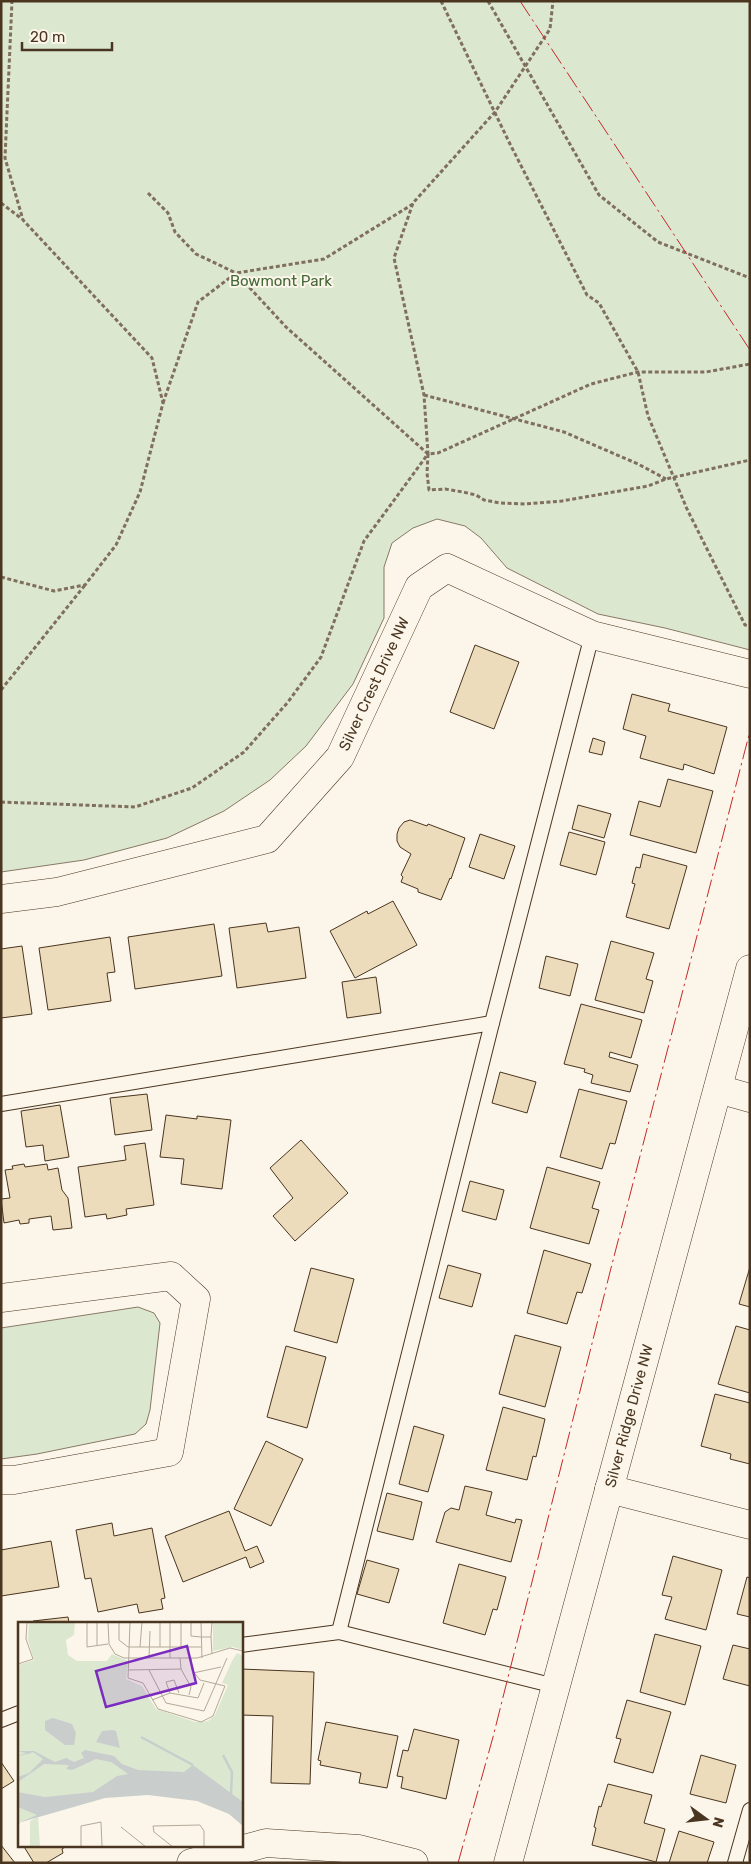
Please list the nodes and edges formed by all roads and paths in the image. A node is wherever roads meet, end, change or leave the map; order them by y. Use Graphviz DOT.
graph roads {
  1 [pos="12,1"];
  2 [pos="441,1"];
  3 [pos="488,1"];
  4 [pos="553,1"];
  5 [pos="525,67"];
  6 [pos="495,112"];
  7 [pos="148,194"];
  8 [pos="1,203"];
  9 [pos="413,203"];
  10 [pos="23,220"];
  11 [pos="236,274"];
  12 [pos="750,278"];
  13 [pos="750,364"];
  14 [pos="638,372"];
  15 [pos="424,395"];
  16 [pos="163,403"];
  17 [pos="513,419"];
  18 [pos="428,454"];
  19 [pos="750,460"];
  20 [pos="674,477"];
  21 [pos="666,479"];
  22 [pos="1,577"];
  23 [pos="85,585"];
  24 [pos="750,626"];
  25 [pos="592,635"];
  26 [pos="750,674"];
  27 [pos="1,690"];
  28 [pos="1,802"];
  29 [pos="1,899"];
  30 [pos="750,969"];
  31 [pos="492,1024"];
  32 [pos="718,1090"];
  33 [pos="750,1098"];
  34 [pos="1,1104"];
  35 [pos="1,1298"];
  36 [pos="1,1480"];
  37 [pos="609,1489"];
  38 [pos="750,1525"];
  39 [pos="339,1632"];
  40 [pos="242,1645"];
  41 [pos="555,1686"];
  42 [pos="18,1713"];
  43 [pos="1,1720"];
  44 [pos="750,1810"];
  45 [pos="198,1861"];
  46 [pos="414,1863"];
  47 [pos="508,1863"];
  48 [pos="735,1863"];
  1 -- 10 [label="path"];
  2 -- 6 [label="path"];
  3 -- 5 [label="path"];
  4 -- 5 [label="path"];
  5 -- 6 [label="path"];
  5 -- 12 [label="path"];
  6 -- 9 [label="path"];
  6 -- 14 [label="path"];
  7 -- 11 [label="path"];
  8 -- 10 [label="path"];
  9 -- 11 [label="path"];
  9 -- 15 [label="path"];
  10 -- 16 [label="path"];
  11 -- 16 [label="path"];
  11 -- 18 [label="path"];
  13 -- 14 [label="path"];
  14 -- 17 [label="path"];
  14 -- 20 [label="path"];
  15 -- 17 [label="path"];
  15 -- 18 [label="path"];
  16 -- 23 [label="path"];
  17 -- 18 [label="path"];
  17 -- 21 [label="path"];
  18 -- 21 [label="path"];
  18 -- 28 [label="path"];
  19 -- 20 [label="path"];
  20 -- 21 [label="path"];
  20 -- 24 [label="path"];
  22 -- 23 [label="path"];
  23 -- 27 [label="path"];
  25 -- 26 [label="street, Silver Crest Drive NW"];
  25 -- 29 [label="street, Silver Crest Drive NW"];
  25 -- 31 [label="lane"];
  30 -- 32 [label="street, Silver Ridge Drive NW"];
  31 -- 34 [label="lane"];
  31 -- 39 [label="lane"];
  32 -- 33 [label="street"];
  32 -- 37 [label="street, Silver Ridge Drive NW"];
  35 -- 36 [label="street"];
  37 -- 38 [label="street"];
  37 -- 41 [label="street, Silver Ridge Drive NW"];
  39 -- 40 [label="lane"];
  39 -- 41 [label="lane"];
  41 -- 47 [label="street, Silver Ridge Drive NW"];
  42 -- 43 [label="lane"];
  44 -- 48 [label="lane"];
  45 -- 46 [label="street"];
}
